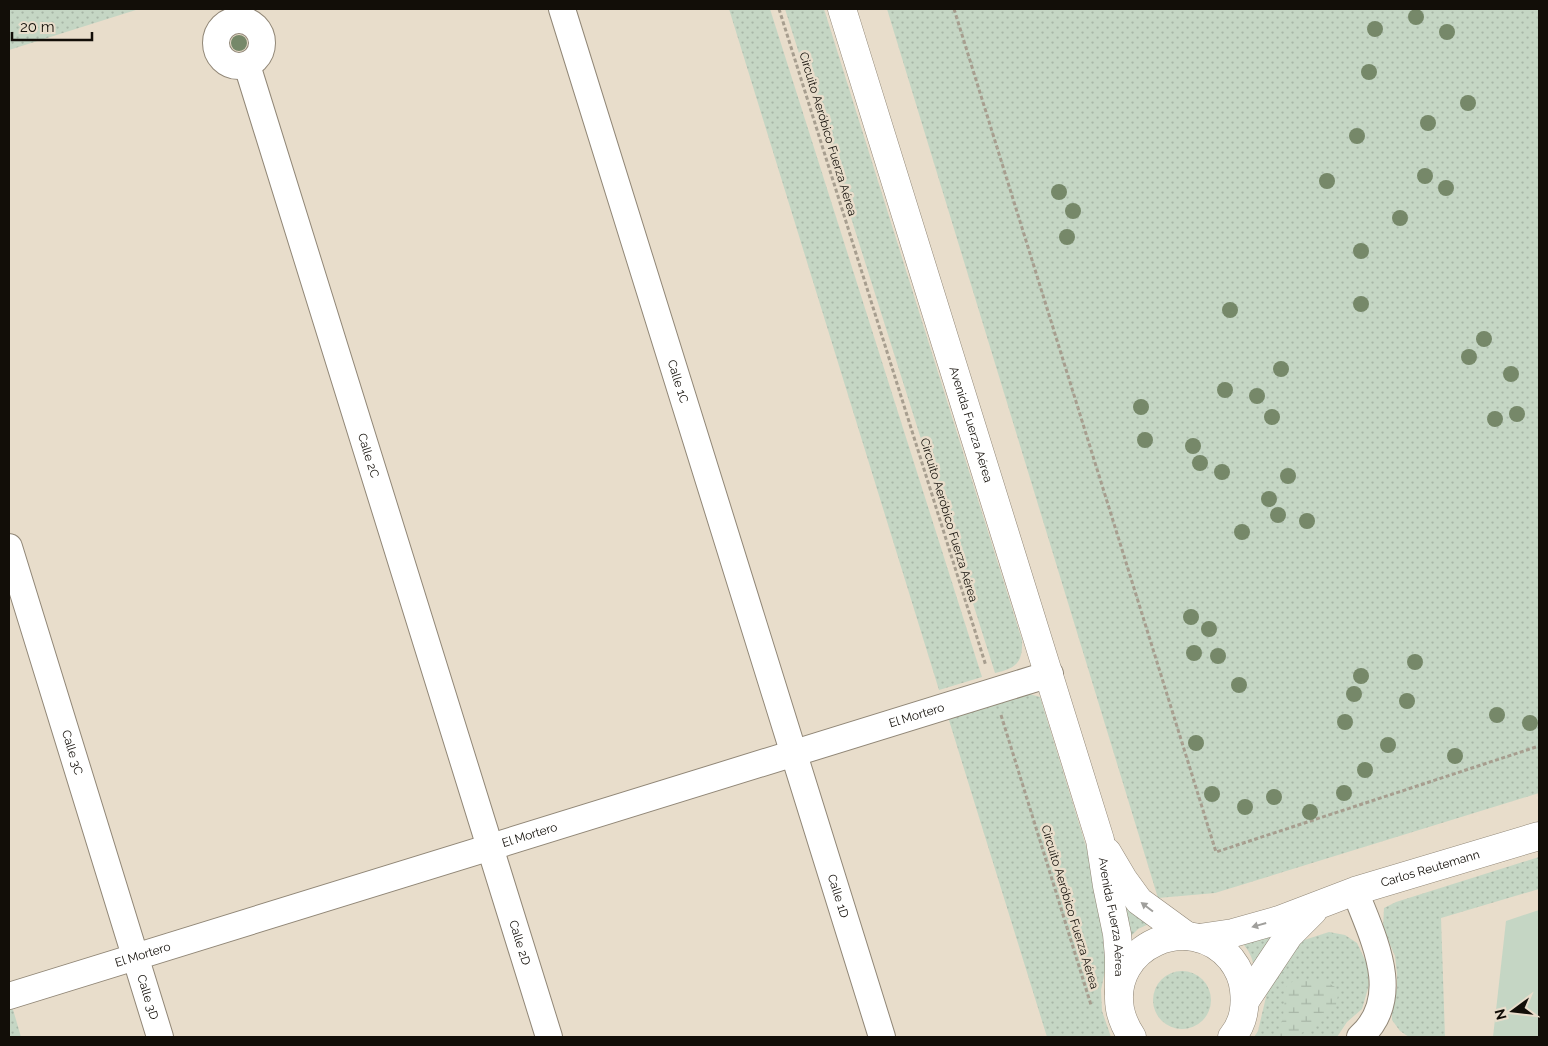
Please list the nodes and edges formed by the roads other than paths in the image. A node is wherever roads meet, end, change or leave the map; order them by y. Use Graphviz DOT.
graph roads {
  1 [pos="562,9"];
  2 [pos="842,9"];
  3 [pos="247,65"];
  4 [pos="9,547"];
  5 [pos="1050,674"];
  6 [pos="794,753"];
  7 [pos="1539,836"];
  8 [pos="1100,840"];
  9 [pos="490,847"];
  10 [pos="1355,891"];
  11 [pos="1322,903"];
  12 [pos="1193,937"];
  13 [pos="135,957"];
  14 [pos="1119,992"];
  15 [pos="9,996"];
  16 [pos="1245,1001"];
  17 [pos="1367,1035"];
  18 [pos="160,1037"];
  19 [pos="549,1037"];
  20 [pos="882,1037"];
  21 [pos="1132,1037"];
  22 [pos="1232,1037"];
  1 -- 6 [label="street, Calle 1C"];
  2 -- 5 [label="main road, Avenida Fuerza Aérea"];
  3 -- 9 [label="street, Calle 2C"];
  4 -- 13 [label="street, Calle 3C"];
  5 -- 6 [label="street, El Mortero"];
  5 -- 8 [label="main road, Avenida Fuerza Aérea"];
  6 -- 9 [label="street, El Mortero"];
  6 -- 20 [label="street, Calle 1D"];
  7 -- 10 [label="main road, Carlos Reutemann"];
  12 -- 8 [label="main road, Avenida Fuerza Aérea, one-way"];
  8 -- 14 [label="main road, Avenida Fuerza Aérea"];
  9 -- 13 [label="street, El Mortero"];
  9 -- 19 [label="street, Calle 2D"];
  10 -- 11 [label="main road, Carlos Reutemann"];
  10 -- 17 [label="street"];
  11 -- 12 [label="main road, Carlos Reutemann, one-way"];
  11 -- 16 [label="main road, Carlos Reutemann"];
  12 -- 14 [label="main road, Carlos Reutemann"];
  12 -- 16 [label="main road, Avenida Fuerza Aérea"];
  13 -- 15 [label="street, El Mortero"];
  13 -- 18 [label="street, Calle 3D"];
  14 -- 21 [label="main road, Avenida Fuerza Aérea"];
  16 -- 22 [label="main road"];
}
